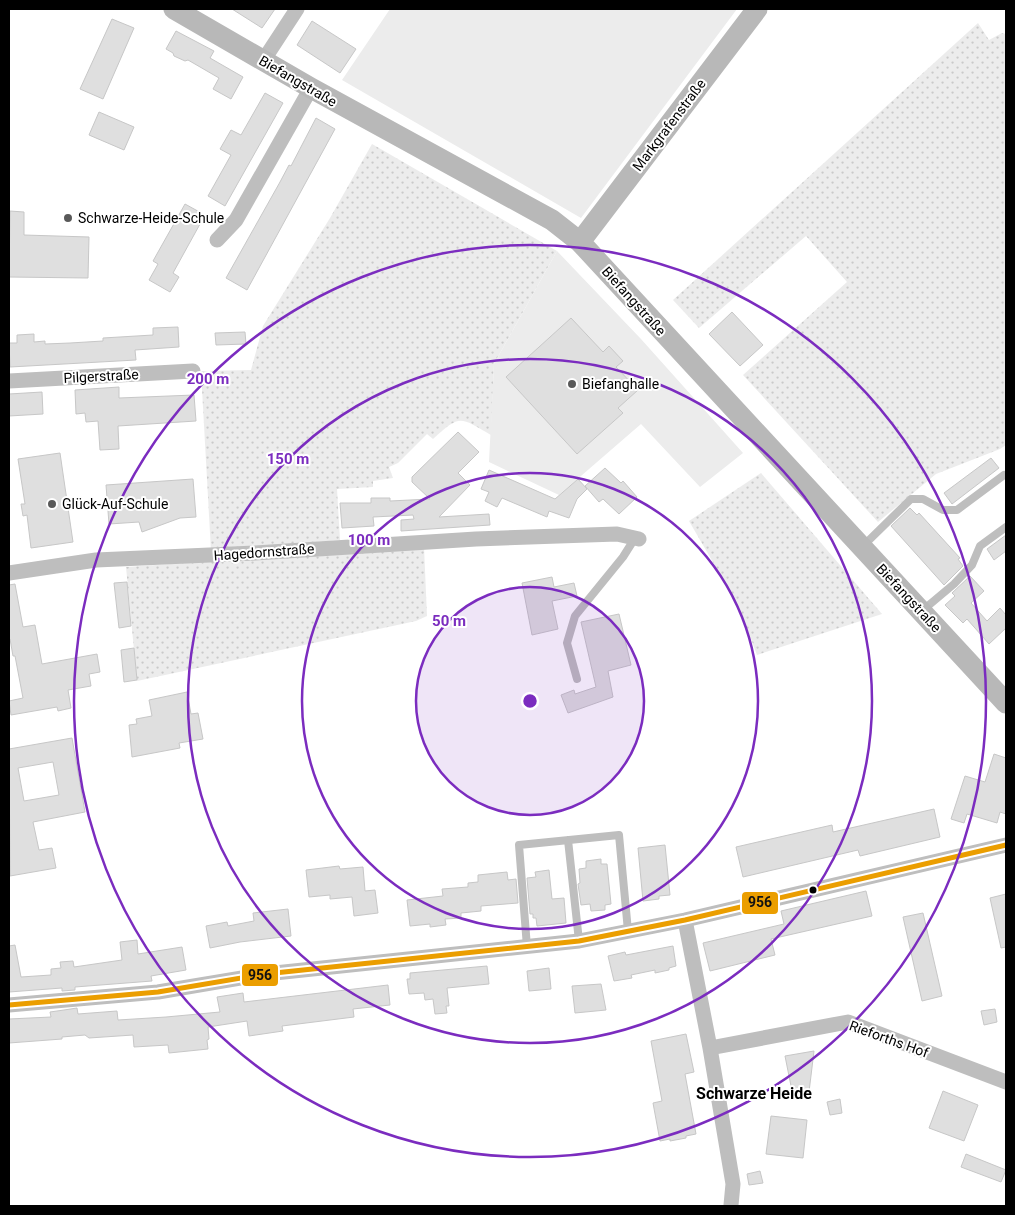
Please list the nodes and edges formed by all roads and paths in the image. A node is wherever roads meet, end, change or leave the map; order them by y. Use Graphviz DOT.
graph roads {
  1 [pos="174,9"];
  2 [pos="298,9"];
  3 [pos="757,9"];
  4 [pos="263,61"];
  5 [pos="311,88"];
  6 [pos="217,240"];
  7 [pos="580,242"];
  8 [pos="193,371"];
  9 [pos="9,381"];
  10 [pos="1004,475"];
  11 [pos="1006,527"];
  12 [pos="637,538"];
  13 [pos="862,547"];
  14 [pos="9,573"];
  15 [pos="921,612"];
  16 [pos="577,679"];
  17 [pos="1006,703"];
  18 [pos="568,840"];
  19 [pos="1006,845"];
  20 [pos="685,920"];
  21 [pos="628,932"];
  22 [pos="579,941"];
  23 [pos="527,947"];
  24 [pos="9,1005"];
  25 [pos="710,1048"];
  26 [pos="1006,1082"];
  27 [pos="731,1205"];
  1 -- 4 [label="main road, Biefangstraße"];
  2 -- 4 [label="street"];
  3 -- 7 [label="main road, Markgrafenstraße"];
  4 -- 5 [label="main road, Biefangstraße"];
  5 -- 6 [label="street"];
  5 -- 7 [label="main road, Biefangstraße"];
  7 -- 13 [label="main road, Biefangstraße"];
  8 -- 9 [label="street, Pilgerstraße"];
  10 -- 13 [label="lane"];
  11 -- 15 [label="lane"];
  12 -- 14 [label="street, Hagedornstraße"];
  12 -- 16 [label="lane"];
  13 -- 15 [label="main road, Biefangstraße"];
  15 -- 17 [label="main road, Biefangstraße"];
  18 -- 21 [label="lane"];
  18 -- 22 [label="lane"];
  18 -- 23 [label="lane"];
  19 -- 20 [label="street"];
  20 -- 21 [label="street"];
  20 -- 25 [label="street"];
  21 -- 22 [label="street"];
  22 -- 23 [label="street"];
  23 -- 24 [label="street"];
  25 -- 26 [label="street, Rieforths Hof"];
  25 -- 27 [label="street"];
}
